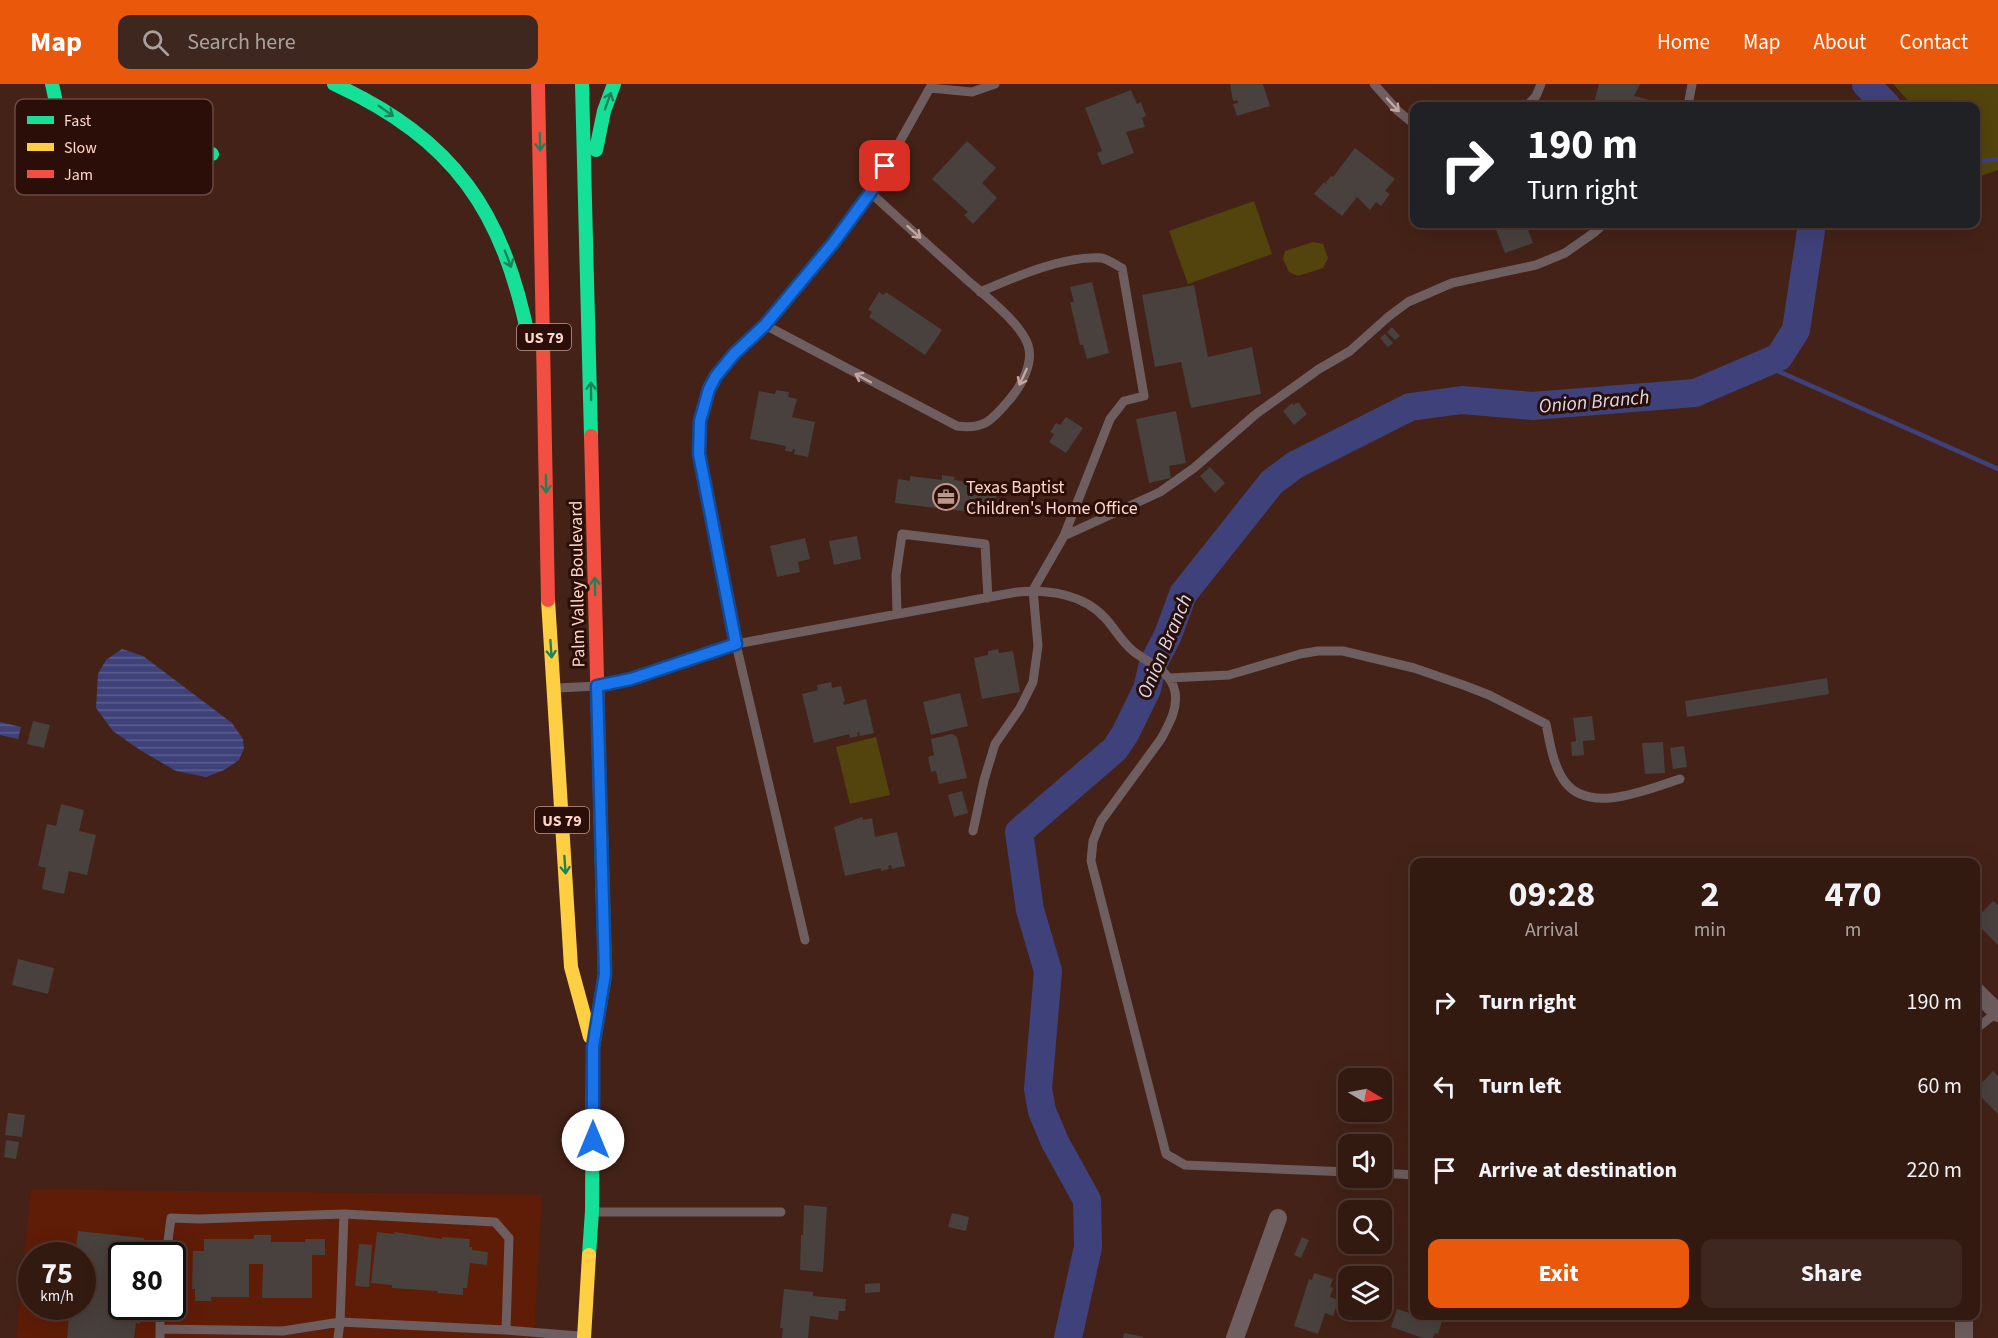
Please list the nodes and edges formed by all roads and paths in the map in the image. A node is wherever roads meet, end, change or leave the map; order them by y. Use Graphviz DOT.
graph roads {
  1 [pos="52,84"];
  2 [pos="334,84"];
  3 [pos="538,84"];
  4 [pos="582,84"];
  5 [pos="615,84"];
  6 [pos="995,84"];
  7 [pos="1374,84"];
  8 [pos="1541,84"];
  9 [pos="1692,84"];
  10 [pos="931,86"];
  11 [pos="56,99"];
  12 [pos="1531,102"];
  13 [pos="1689,102"];
  14 [pos="1410,121"];
  15 [pos="870,193"];
  16 [pos="1600,228"];
  17 [pos="588,263"];
  18 [pos="980,292"];
  19 [pos="765,325"];
  20 [pos="546,448"];
  21 [pos="1064,536"];
  22 [pos="1034,590"];
  23 [pos="988,598"];
  24 [pos="897,614"];
  25 [pos="736,644"];
  26 [pos="1169,678"];
  27 [pos="597,686"];
  28 [pos="554,689"];
  29 [pos="1680,779"];
  30 [pos="973,831"];
  31 [pos="805,940"];
  32 [pos="1980,995"];
  33 [pos="1997,1013"];
  34 [pos="1980,1026"];
  35 [pos="593,1047"];
  36 [pos="1338,1172"];
  37 [pos="1392,1173"];
  38 [pos="1410,1174"];
  39 [pos="592,1212"];
  40 [pos="781,1212"];
  41 [pos="344,1214"];
  42 [pos="1278,1218"];
  43 [pos="168,1242"];
  44 [pos="1964,1320"];
  45 [pos="340,1322"];
  46 [pos="506,1330"];
  47 [pos="160,1334"];
  48 [pos="584,1337"];
  49 [pos="338,1338"];
  50 [pos="1235,1338"];
  51 [pos="1964,1338"];
  1 -- 11 [label="main road"];
  2 -- 20 [label="main road, one-way"];
  3 -- 20 [label="main road, US 79, one-way"];
  4 -- 17 [label="main road, US 79"];
  17 -- 5 [label="main road, one-way"];
  6 -- 10 [label="lane"];
  7 -- 14 [label="lane, one-way"];
  8 -- 12 [label="lane"];
  9 -- 13 [label="lane"];
  10 -- 15 [label="lane"];
  15 -- 18 [label="lane, one-way"];
  15 -- 19 [label="lane"];
  16 -- 21 [label="lane"];
  27 -- 17 [label="main road, Palm Valley Boulevard / US 79, one-way"];
  18 -- 19 [label="lane, one-way"];
  18 -- 21 [label="lane"];
  19 -- 25 [label="lane"];
  20 -- 28 [label="main road, Palm Valley Boulevard / US 79, one-way"];
  21 -- 22 [label="lane"];
  22 -- 23 [label="lane"];
  22 -- 26 [label="lane"];
  22 -- 30 [label="lane"];
  23 -- 24 [label="lane"];
  23 -- 24 [label="lane"];
  24 -- 25 [label="lane"];
  25 -- 27 [label="lane"];
  25 -- 31 [label="lane"];
  26 -- 29 [label="lane"];
  26 -- 36 [label="lane"];
  27 -- 28 [label="lane"];
  27 -- 35 [label="main road, Palm Valley Boulevard / US 79"];
  28 -- 35 [label="main road, Palm Valley Boulevard / US 79, one-way"];
  32 -- 33 [label="street"];
  33 -- 34 [label="lane"];
  35 -- 39 [label="main road, Palm Valley Boulevard / US 79"];
  37 -- 38 [label="lane"];
  39 -- 40 [label="lane"];
  39 -- 48 [label="main road, Palm Valley Boulevard / US 79"];
  41 -- 43 [label="lane"];
  41 -- 45 [label="lane"];
  41 -- 46 [label="lane"];
  42 -- 50 [label="street"];
  44 -- 51 [label="street"];
  45 -- 46 [label="lane"];
  45 -- 47 [label="lane"];
  45 -- 49 [label="lane"];
  46 -- 48 [label="lane"];
}
